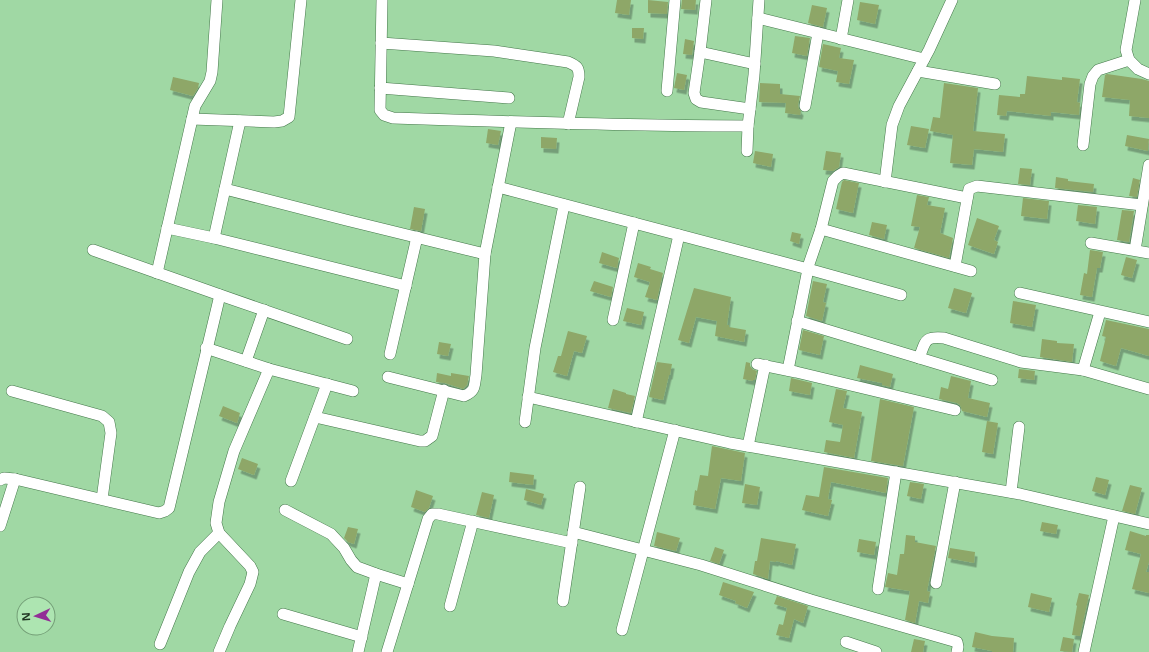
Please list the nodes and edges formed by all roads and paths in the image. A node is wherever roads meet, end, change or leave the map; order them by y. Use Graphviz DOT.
graph roads {
  1 [pos="218,0"];
  2 [pos="301,0"];
  3 [pos="382,0"];
  4 [pos="675,0"];
  5 [pos="706,0"];
  6 [pos="759,0"];
  7 [pos="848,0"];
  8 [pos="952,0"];
  9 [pos="1135,0"];
  10 [pos="758,18"];
  11 [pos="818,33"];
  12 [pos="841,39"];
  13 [pos="381,43"];
  14 [pos="700,52"];
  15 [pos="924,59"];
  16 [pos="1129,60"];
  17 [pos="755,64"];
  18 [pos="918,71"];
  19 [pos="1149,74"];
  20 [pos="995,84"];
  21 [pos="380,88"];
  22 [pos="667,91"];
  23 [pos="509,98"];
  24 [pos="805,106"];
  25 [pos="750,109"];
  26 [pos="192,119"];
  27 [pos="240,121"];
  28 [pos="511,122"];
  29 [pos="568,124"];
  30 [pos="748,126"];
  31 [pos="1083,145"];
  32 [pos="747,151"];
  33 [pos="1149,165"];
  34 [pos="885,182"];
  35 [pos="498,187"];
  36 [pos="225,189"];
  37 [pos="967,198"];
  38 [pos="564,205"];
  39 [pos="1142,206"];
  40 [pos="634,224"];
  41 [pos="167,228"];
  42 [pos="821,229"];
  43 [pos="679,235"];
  44 [pos="417,237"];
  45 [pos="214,238"];
  46 [pos="1091,243"];
  47 [pos="93,250"];
  48 [pos="1134,250"];
  49 [pos="1149,253"];
  50 [pos="485,254"];
  51 [pos="955,266"];
  52 [pos="808,269"];
  53 [pos="971,271"];
  54 [pos="157,273"];
  55 [pos="406,286"];
  56 [pos="1020,293"];
  57 [pos="220,295"];
  58 [pos="901,295"];
  59 [pos="264,310"];
  60 [pos="1100,312"];
  61 [pos="613,320"];
  62 [pos="797,321"];
  63 [pos="1149,322"];
  64 [pos="347,339"];
  65 [pos="206,348"];
  66 [pos="390,354"];
  67 [pos="918,358"];
  68 [pos="246,361"];
  69 [pos="269,369"];
  70 [pos="788,370"];
  71 [pos="1083,370"];
  72 [pos="388,377"];
  73 [pos="992,380"];
  74 [pos="327,384"];
  75 [pos="1149,389"];
  76 [pos="444,390"];
  77 [pos="12,391"];
  78 [pos="353,391"];
  79 [pos="528,397"];
  80 [pos="955,410"];
  81 [pos="315,416"];
  82 [pos="525,422"];
  83 [pos="636,422"];
  84 [pos="1019,427"];
  85 [pos="675,430"];
  86 [pos="748,446"];
  87 [pos="896,472"];
  88 [pos="16,479"];
  89 [pos="0,480"];
  90 [pos="291,481"];
  91 [pos="955,482"];
  92 [pos="580,487"];
  93 [pos="1011,492"];
  94 [pos="102,499"];
  95 [pos="285,510"];
  96 [pos="1114,516"];
  97 [pos="473,521"];
  98 [pos="1149,524"];
  99 [pos="0,526"];
  100 [pos="219,533"];
  101 [pos="572,538"];
  102 [pos="643,550"];
  103 [pos="376,574"];
  104 [pos="936,583"];
  105 [pos="408,584"];
  106 [pos="878,589"];
  107 [pos="563,601"];
  108 [pos="450,606"];
  109 [pos="283,614"];
  110 [pos="622,630"];
  111 [pos="362,637"];
  112 [pos="846,642"];
  113 [pos="160,644"];
  114 [pos="219,652"];
  115 [pos="358,652"];
  116 [pos="388,652"];
  117 [pos="876,652"];
  118 [pos="957,652"];
  119 [pos="1084,652"];
  1 -- 26 [label="street"];
  2 -- 27 [label="street"];
  3 -- 13 [label="street"];
  4 -- 22 [label="street"];
  5 -- 14 [label="street"];
  6 -- 10 [label="street"];
  7 -- 12 [label="street"];
  8 -- 15 [label="street"];
  9 -- 16 [label="street"];
  10 -- 11 [label="street"];
  10 -- 17 [label="street"];
  11 -- 12 [label="street"];
  11 -- 24 [label="street"];
  12 -- 15 [label="street"];
  13 -- 21 [label="street"];
  13 -- 29 [label="street"];
  14 -- 17 [label="street"];
  14 -- 25 [label="street"];
  15 -- 18 [label="street"];
  16 -- 19 [label="street"];
  16 -- 31 [label="street"];
  17 -- 25 [label="street"];
  18 -- 20 [label="street"];
  18 -- 34 [label="street"];
  21 -- 23 [label="street"];
  21 -- 28 [label="street"];
  25 -- 30 [label="street"];
  26 -- 27 [label="street"];
  26 -- 41 [label="street"];
  27 -- 36 [label="street"];
  28 -- 29 [label="street"];
  28 -- 35 [label="street"];
  29 -- 30 [label="street"];
  30 -- 32 [label="street"];
  33 -- 39 [label="street"];
  34 -- 37 [label="street"];
  34 -- 42 [label="street"];
  35 -- 38 [label="street"];
  35 -- 50 [label="street"];
  36 -- 44 [label="street"];
  36 -- 45 [label="street"];
  37 -- 39 [label="street"];
  37 -- 51 [label="street"];
  38 -- 40 [label="street"];
  38 -- 79 [label="street"];
  39 -- 48 [label="street"];
  40 -- 43 [label="street"];
  40 -- 61 [label="street"];
  41 -- 45 [label="street"];
  41 -- 54 [label="street"];
  42 -- 51 [label="street"];
  42 -- 52 [label="street"];
  43 -- 52 [label="street"];
  43 -- 83 [label="street"];
  44 -- 50 [label="street"];
  44 -- 55 [label="street"];
  45 -- 55 [label="street"];
  46 -- 48 [label="street"];
  47 -- 54 [label="street"];
  48 -- 49 [label="street"];
  50 -- 76 [label="street"];
  51 -- 53 [label="street"];
  52 -- 58 [label="street"];
  52 -- 62 [label="street"];
  54 -- 57 [label="street"];
  55 -- 66 [label="street"];
  56 -- 60 [label="street"];
  57 -- 59 [label="street"];
  57 -- 65 [label="street"];
  59 -- 64 [label="street"];
  59 -- 68 [label="street"];
  60 -- 63 [label="street"];
  60 -- 71 [label="street"];
  62 -- 67 [label="street"];
  62 -- 70 [label="street"];
  65 -- 68 [label="street"];
  65 -- 94 [label="street"];
  67 -- 71 [label="street"];
  67 -- 73 [label="street"];
  68 -- 69 [label="street"];
  69 -- 74 [label="street"];
  69 -- 100 [label="street"];
  70 -- 80 [label="street"];
  70 -- 86 [label="street"];
  71 -- 75 [label="street"];
  72 -- 76 [label="street"];
  74 -- 78 [label="street"];
  74 -- 81 [label="street"];
  76 -- 81 [label="street"];
  77 -- 94 [label="street"];
  79 -- 82 [label="street"];
  79 -- 83 [label="street"];
  81 -- 90 [label="street"];
  83 -- 85 [label="street"];
  84 -- 93 [label="street"];
  85 -- 86 [label="street"];
  85 -- 102 [label="street"];
  86 -- 87 [label="street"];
  87 -- 91 [label="street"];
  87 -- 106 [label="street"];
  88 -- 89 [label="street"];
  88 -- 94 [label="street"];
  88 -- 99 [label="street"];
  91 -- 93 [label="street"];
  91 -- 104 [label="street"];
  92 -- 101 [label="street"];
  93 -- 96 [label="street"];
  95 -- 103 [label="street"];
  96 -- 98 [label="street"];
  96 -- 119 [label="street"];
  97 -- 101 [label="street"];
  97 -- 105 [label="street"];
  97 -- 108 [label="street"];
  100 -- 113 [label="street"];
  100 -- 114 [label="street"];
  101 -- 102 [label="street"];
  101 -- 107 [label="street"];
  102 -- 110 [label="street"];
  102 -- 118 [label="street"];
  103 -- 105 [label="street"];
  103 -- 111 [label="street"];
  105 -- 116 [label="street"];
  109 -- 111 [label="street"];
  111 -- 115 [label="street"];
  112 -- 117 [label="street"];
}
